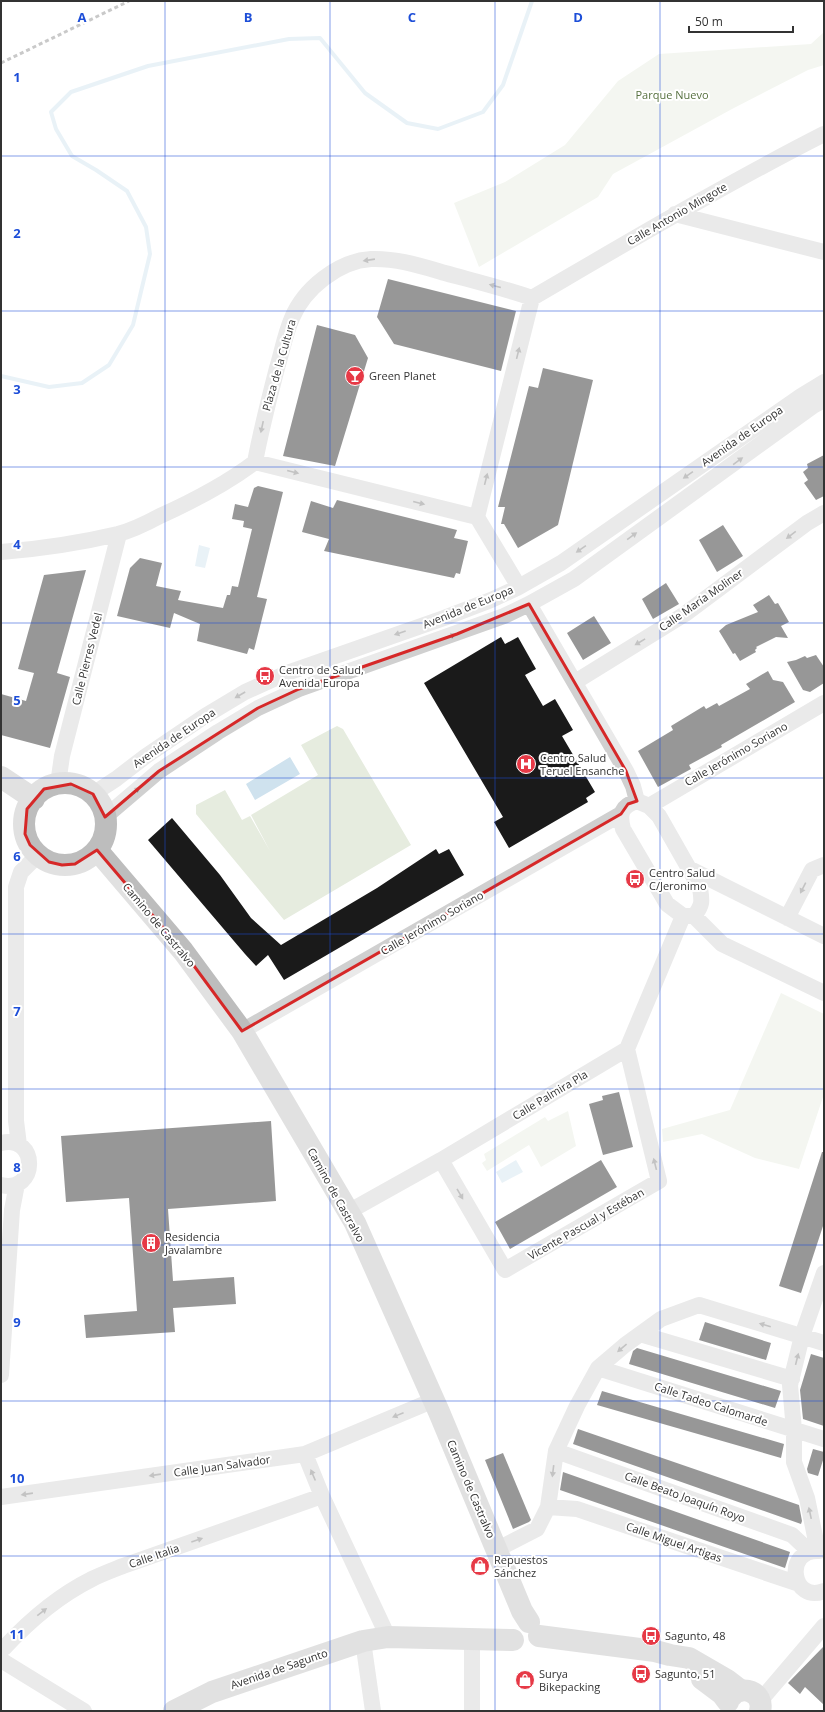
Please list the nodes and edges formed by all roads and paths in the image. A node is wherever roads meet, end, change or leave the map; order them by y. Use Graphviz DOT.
graph roads {
  1 [pos="824,134"];
  2 [pos="675,214"];
  3 [pos="824,252"];
  4 [pos="532,298"];
  5 [pos="824,382"];
  6 [pos="824,400"];
  7 [pos="255,462"];
  8 [pos="824,513"];
  9 [pos="477,517"];
  10 [pos="119,534"];
  11 [pos="1,552"];
  12 [pos="519,587"];
  13 [pos="529,604"];
  14 [pos="575,682"];
  15 [pos="824,703"];
  16 [pos="1,777"];
  17 [pos="58,784"];
  18 [pos="93,794"];
  19 [pos="34,799"];
  20 [pos="643,803"];
  21 [pos="621,814"];
  22 [pos="105,817"];
  23 [pos="97,850"];
  24 [pos="38,855"];
  25 [pos="824,865"];
  26 [pos="688,868"];
  27 [pos="689,916"];
  28 [pos="787,918"];
  29 [pos="824,936"];
  30 [pos="824,993"];
  31 [pos="242,1031"];
  32 [pos="627,1049"];
  33 [pos="1,1143"];
  34 [pos="19,1145"];
  35 [pos="441,1160"];
  36 [pos="17,1184"];
  37 [pos="1,1185"];
  38 [pos="348,1212"];
  39 [pos="824,1273"];
  40 [pos="640,1334"];
  41 [pos="802,1336"];
  42 [pos="824,1343"];
  43 [pos="598,1368"];
  44 [pos="1,1375"];
  45 [pos="792,1379"];
  46 [pos="434,1400"];
  47 [pos="794,1430"];
  48 [pos="824,1439"];
  49 [pos="556,1451"];
  50 [pos="305,1454"];
  51 [pos="322,1496"];
  52 [pos="1,1497"];
  53 [pos="548,1507"];
  54 [pos="496,1550"];
  55 [pos="817,1552"];
  56 [pos="798,1584"];
  57 [pos="823,1592"];
  58 [pos="824,1626"];
  59 [pos="534,1629"];
  60 [pos="388,1637"];
  61 [pos="472,1638"];
  62 [pos="362,1641"];
  63 [pos="2,1651"];
  64 [pos="732,1701"];
  65 [pos="763,1707"];
  66 [pos="84,1711"];
  67 [pos="174,1711"];
  68 [pos="373,1711"];
  69 [pos="472,1711"];
  1 -- 2 [label="street, Calle Antonio Mingote"];
  2 -- 3 [label="street"];
  2 -- 4 [label="street, Calle Antonio Mingote"];
  4 -- 7 [label="street, Plaza de la Cultura, one-way"];
  9 -- 4 [label="street, one-way"];
  5 -- 12 [label="street, Avenida de Europa, one-way"];
  13 -- 6 [label="street, Avenida de Europa, one-way"];
  7 -- 9 [label="street, one-way"];
  7 -- 10 [label="street"];
  8 -- 14 [label="street, Calle María Moliner, one-way"];
  9 -- 12 [label="street"];
  10 -- 11 [label="street"];
  10 -- 17 [label="street, Calle Pierres Vedel"];
  12 -- 18 [label="street, Avenida de Europa, one-way"];
  13 -- 14 [label="street"];
  22 -- 13 [label="street, Avenida de Europa, one-way"];
  14 -- 20 [label="street"];
  15 -- 20 [label="street, Calle Jerónimo Soriano"];
  16 -- 19 [label="street"];
  17 -- 18 [label="street"];
  17 -- 19 [label="street"];
  18 -- 22 [label="street"];
  19 -- 24 [label="street"];
  20 -- 21 [label="street, Calle Jerónimo Soriano"];
  20 -- 26 [label="street"];
  21 -- 27 [label="street"];
  21 -- 31 [label="street, Calle Jerónimo Soriano"];
  22 -- 23 [label="street"];
  23 -- 24 [label="street"];
  23 -- 31 [label="street, Camino de Castralvo"];
  24 -- 34 [label="street"];
  25 -- 28 [label="street, one-way"];
  26 -- 27 [label="street"];
  26 -- 28 [label="street"];
  27 -- 30 [label="street"];
  27 -- 32 [label="street"];
  28 -- 29 [label="street"];
  31 -- 38 [label="street, Camino de Castralvo"];
  32 -- 35 [label="street, Calle Palmira Pla"];
  35 -- 32 [label="street, Vicente Pascual y Estéban, one-way"];
  33 -- 34 [label="street"];
  34 -- 36 [label="street"];
  35 -- 38 [label="street, Calle Palmira Pla"];
  36 -- 37 [label="street"];
  36 -- 44 [label="street"];
  38 -- 46 [label="street, Camino de Castralvo"];
  39 -- 41 [label="street"];
  41 -- 40 [label="street, one-way"];
  40 -- 43 [label="street, one-way"];
  40 -- 45 [label="street"];
  41 -- 42 [label="street"];
  45 -- 41 [label="street, one-way"];
  43 -- 47 [label="street, Calle Tadeo Calomarde"];
  43 -- 49 [label="street"];
  45 -- 47 [label="street"];
  46 -- 50 [label="street, Calle Juan Salvador, one-way"];
  46 -- 54 [label="street, Camino de Castralvo"];
  47 -- 48 [label="street, Calle Tadeo Calomarde"];
  55 -- 47 [label="street, one-way"];
  49 -- 53 [label="street, one-way"];
  49 -- 55 [label="street, Calle Beato Joaquín Royo"];
  51 -- 50 [label="street, one-way"];
  50 -- 52 [label="street, Calle Juan Salvador, one-way"];
  51 -- 60 [label="street"];
  63 -- 51 [label="street, Calle Italia, one-way"];
  53 -- 54 [label="street"];
  53 -- 56 [label="street, Calle Miguel Artigas"];
  54 -- 59 [label="street, Camino de Castralvo"];
  55 -- 56 [label="street"];
  56 -- 57 [label="street, Calle Miguel Artigas"];
  58 -- 65 [label="street"];
  59 -- 61 [label="street, Avenida de Sagunto"];
  59 -- 64 [label="street"];
  60 -- 61 [label="street, Avenida de Sagunto"];
  60 -- 62 [label="street, Avenida de Sagunto"];
  61 -- 69 [label="street"];
  62 -- 67 [label="street, Avenida de Sagunto"];
  62 -- 68 [label="street"];
  63 -- 66 [label="street"];
  64 -- 65 [label="street"];
}
